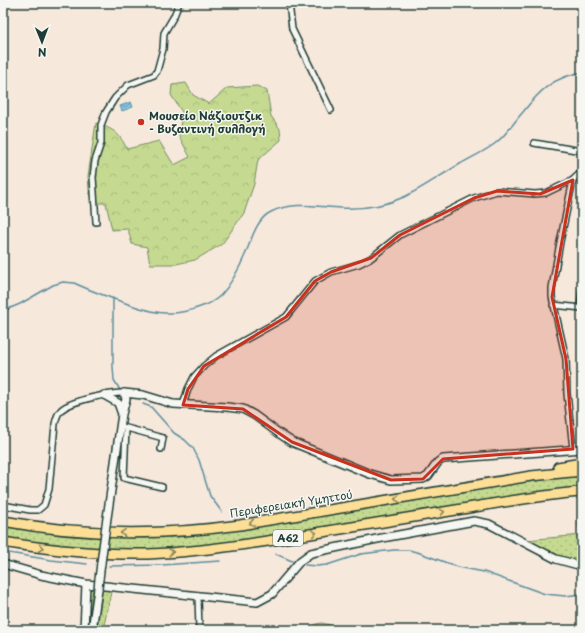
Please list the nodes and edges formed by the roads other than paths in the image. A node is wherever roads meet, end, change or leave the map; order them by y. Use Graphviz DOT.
graph roads {
  1 [pos="179,3"];
  2 [pos="290,3"];
  3 [pos="331,110"];
  4 [pos="534,143"];
  5 [pos="582,151"];
  6 [pos="582,171"];
  7 [pos="573,180"];
  8 [pos="96,222"];
  9 [pos="582,289"];
  10 [pos="553,305"];
  11 [pos="581,308"];
  12 [pos="124,393"];
  13 [pos="139,394"];
  14 [pos="104,395"];
  15 [pos="183,405"];
  16 [pos="122,406"];
  17 [pos="123,427"];
  18 [pos="160,449"];
  19 [pos="573,449"];
  20 [pos="582,449"];
  21 [pos="582,463"];
  22 [pos="582,471"];
  23 [pos="491,483"];
  24 [pos="162,487"];
  25 [pos="582,492"];
  26 [pos="3,505"];
  27 [pos="582,520"];
  28 [pos="3,521"];
  29 [pos="582,526"];
  30 [pos="3,542"];
  31 [pos="3,564"];
  32 [pos="582,566"];
  33 [pos="86,584"];
  34 [pos="198,596"];
  35 [pos="84,630"];
  36 [pos="92,630"];
  37 [pos="199,630"];
  1 -- 8 [label="street"];
  2 -- 3 [label="street"];
  4 -- 5 [label="street"];
  6 -- 7 [label="street"];
  7 -- 10 [label="street"];
  7 -- 15 [label="street"];
  9 -- 11 [label="street"];
  10 -- 11 [label="street"];
  10 -- 19 [label="street"];
  12 -- 13 [label="street"];
  12 -- 14 [label="street"];
  12 -- 16 [label="street"];
  13 -- 15 [label="street"];
  13 -- 16 [label="street"];
  14 -- 16 [label="street"];
  14 -- 26 [label="street"];
  15 -- 19 [label="street"];
  16 -- 17 [label="street"];
  17 -- 18 [label="street"];
  17 -- 24 [label="street"];
  17 -- 36 [label="street, bridge"];
  19 -- 20 [label="street"];
  21 -- 23 [label="highway"];
  22 -- 23 [label="highway, Περιφερειακή Υμηττού / Α62"];
  23 -- 28 [label="highway, Περιφερειακή Υμηττού / Α62, one-way"];
  30 -- 25 [label="highway, Α62, one-way"];
  27 -- 29 [label="street"];
  31 -- 33 [label="street"];
  32 -- 34 [label="street"];
  33 -- 34 [label="street"];
  33 -- 35 [label="street"];
  34 -- 37 [label="street"];
}
